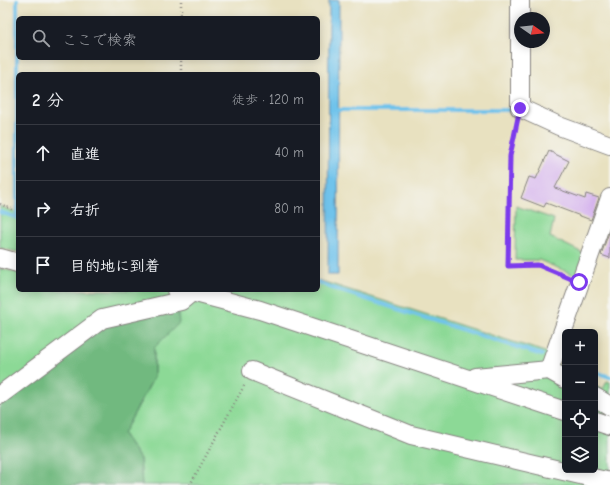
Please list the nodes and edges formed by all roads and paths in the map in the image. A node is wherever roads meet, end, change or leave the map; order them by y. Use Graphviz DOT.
graph roads {
  1 [pos="182,0"];
  2 [pos="520,0"];
  3 [pos="181,16"];
  4 [pos="181,60"];
  5 [pos="181,72"];
  6 [pos="520,108"];
  7 [pos="610,145"];
  8 [pos="610,198"];
  9 [pos="0,204"];
  10 [pos="14,210"];
  11 [pos="0,258"];
  12 [pos="16,262"];
  13 [pos="579,282"];
  14 [pos="184,292"];
  15 [pos="188,292"];
  16 [pos="549,370"];
  17 [pos="252,371"];
  18 [pos="562,377"];
  19 [pos="468,378"];
  20 [pos="0,395"];
  21 [pos="598,399"];
  22 [pos="610,406"];
  23 [pos="562,410"];
  24 [pos="598,422"];
  25 [pos="610,426"];
  26 [pos="610,482"];
  27 [pos="190,485"];
  1 -- 3 [label="path"];
  2 -- 6 [label="street"];
  4 -- 5 [label="path"];
  6 -- 7 [label="street"];
  6 -- 13 [label="path"];
  8 -- 13 [label="street"];
  9 -- 10 [label="path"];
  11 -- 12 [label="street"];
  13 -- 16 [label="street"];
  14 -- 20 [label="street"];
  15 -- 19 [label="street"];
  16 -- 18 [label="street"];
  16 -- 19 [label="street"];
  17 -- 26 [label="street"];
  17 -- 27 [label="path"];
  19 -- 23 [label="street"];
  21 -- 22 [label="street"];
  24 -- 25 [label="street"];
}
